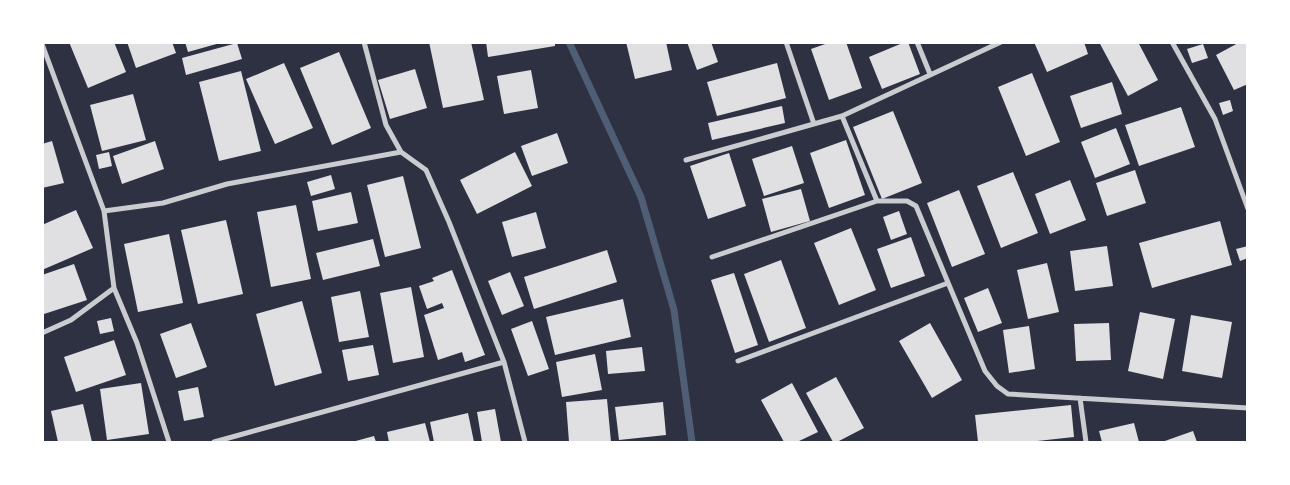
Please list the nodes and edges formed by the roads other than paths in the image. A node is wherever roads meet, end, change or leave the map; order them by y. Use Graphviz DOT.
graph roads {
  1 [pos="786,42"];
  2 [pos="917,42"];
  3 [pos="1001,42"];
  4 [pos="1172,42"];
  5 [pos="365,43"];
  6 [pos="42,44"];
  7 [pos="930,74"];
  8 [pos="842,116"];
  9 [pos="814,124"];
  10 [pos="401,152"];
  11 [pos="686,160"];
  12 [pos="877,201"];
  13 [pos="1248,209"];
  14 [pos="104,211"];
  15 [pos="712,257"];
  16 [pos="948,282"];
  17 [pos="114,288"];
  18 [pos="42,333"];
  19 [pos="738,361"];
  20 [pos="504,362"];
  21 [pos="1080,398"];
  22 [pos="1248,408"];
  23 [pos="169,442"];
  24 [pos="214,442"];
  25 [pos="525,442"];
  26 [pos="1086,442"];
  1 -- 9 [label="street"];
  2 -- 7 [label="street"];
  3 -- 7 [label="street"];
  4 -- 13 [label="street"];
  5 -- 10 [label="street"];
  6 -- 14 [label="street"];
  7 -- 8 [label="street"];
  8 -- 9 [label="street"];
  8 -- 12 [label="street"];
  9 -- 11 [label="street"];
  10 -- 14 [label="street"];
  10 -- 20 [label="street"];
  12 -- 15 [label="street"];
  12 -- 16 [label="street"];
  14 -- 17 [label="street"];
  16 -- 19 [label="street"];
  16 -- 21 [label="street"];
  17 -- 18 [label="street"];
  17 -- 23 [label="street"];
  20 -- 24 [label="street"];
  20 -- 25 [label="street"];
  21 -- 22 [label="street"];
  21 -- 26 [label="street"];
}
